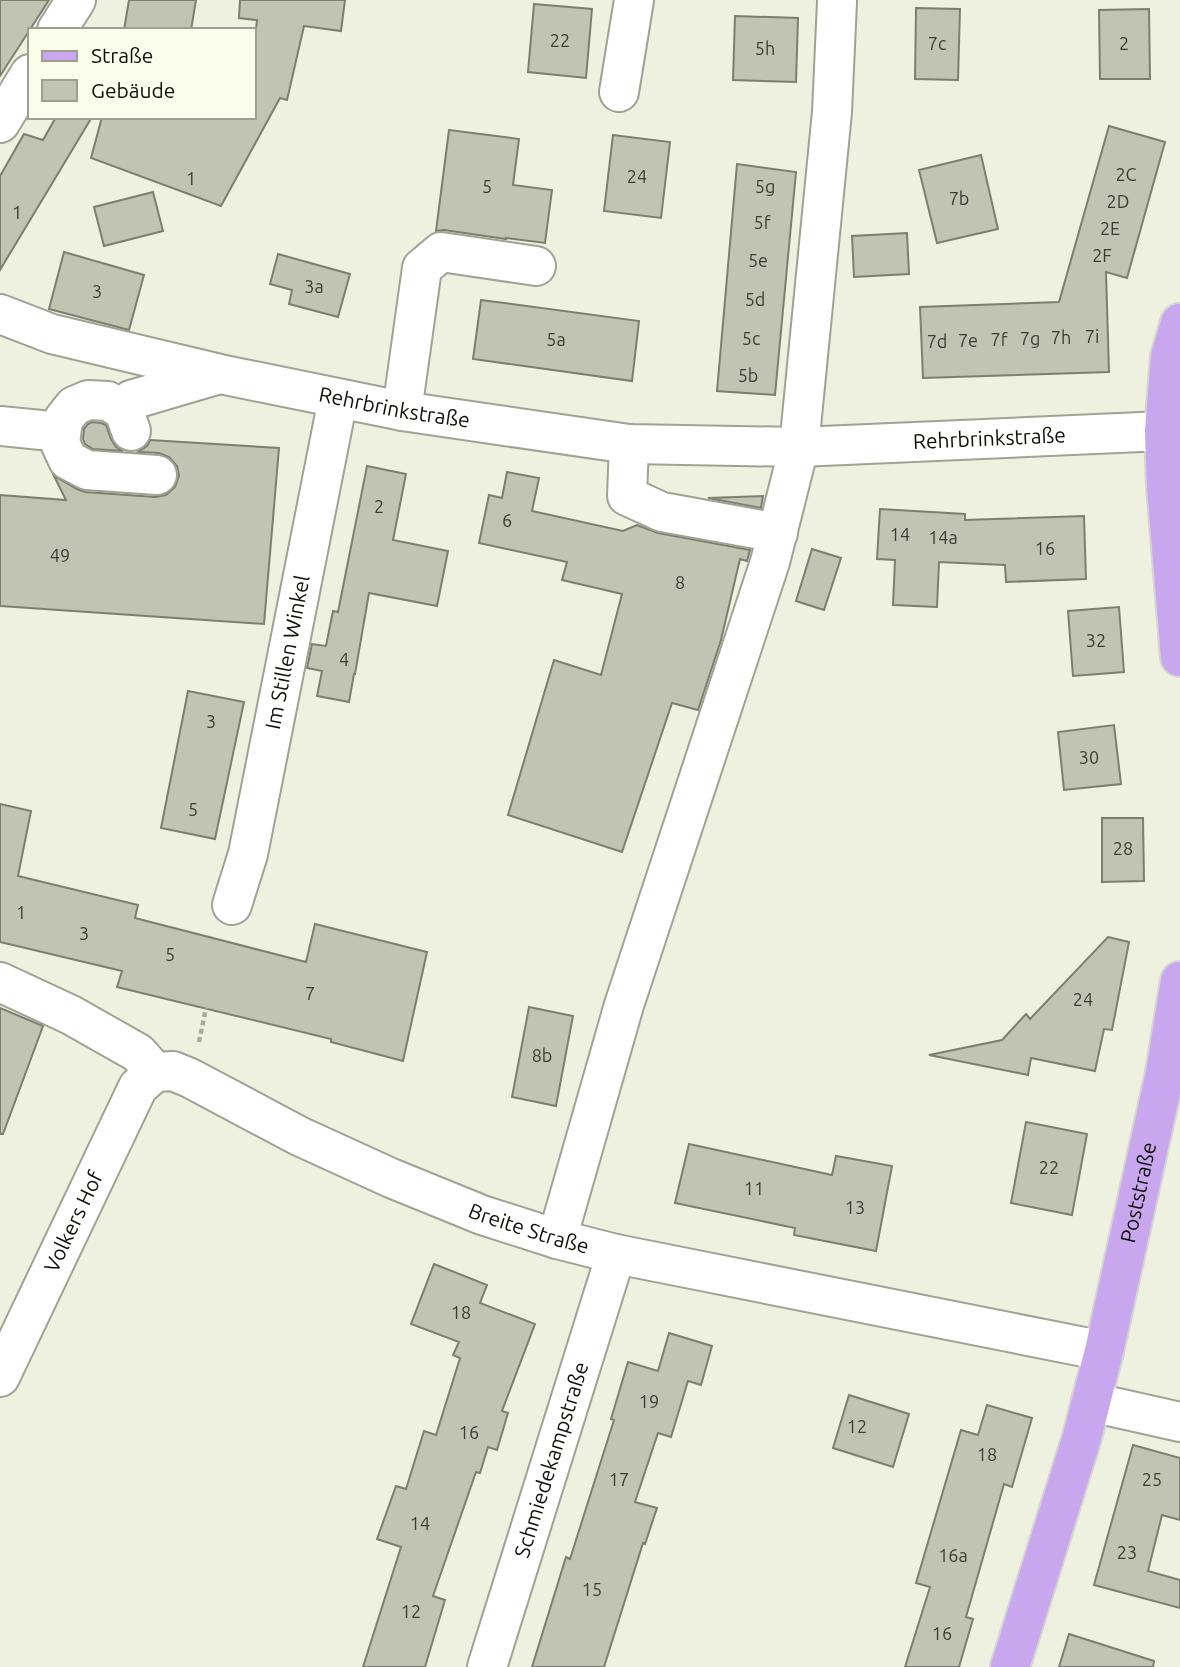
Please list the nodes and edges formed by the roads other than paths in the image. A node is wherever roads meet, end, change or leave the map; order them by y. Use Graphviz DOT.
graph roads {
  1 [pos="76,0"];
  2 [pos="634,0"];
  3 [pos="837,2"];
  4 [pos="58,28"];
  5 [pos="28,78"];
  6 [pos="620,92"];
  7 [pos="0,122"];
  8 [pos="536,266"];
  9 [pos="0,313"];
  10 [pos="1180,323"];
  11 [pos="220,374"];
  12 [pos="338,398"];
  13 [pos="402,411"];
  14 [pos="0,426"];
  15 [pos="41,430"];
  16 [pos="1172,431"];
  17 [pos="629,444"];
  18 [pos="799,447"];
  19 [pos="157,475"];
  20 [pos="778,533"];
  21 [pos="1178,603"];
  22 [pos="1180,657"];
  23 [pos="232,905"];
  24 [pos="1180,981"];
  25 [pos="0,982"];
  26 [pos="155,1072"];
  27 [pos="1172,1073"];
  28 [pos="556,1239"];
  29 [pos="616,1254"];
  30 [pos="1104,1352"];
  31 [pos="0,1377"];
  32 [pos="1091,1402"];
  33 [pos="1180,1422"];
  34 [pos="487,1667"];
  35 [pos="1010,1667"];
  1 -- 4 [label="street"];
  2 -- 6 [label="street"];
  3 -- 18 [label="street"];
  5 -- 7 [label="street"];
  8 -- 13 [label="street"];
  9 -- 11 [label="street, Rehrbrinkstraße"];
  10 -- 16 [label="main road"];
  11 -- 12 [label="street, Rehrbrinkstraße"];
  11 -- 19 [label="street"];
  12 -- 13 [label="street, Rehrbrinkstraße"];
  12 -- 23 [label="street, Im Stillen Winkel"];
  13 -- 17 [label="street, Rehrbrinkstraße"];
  14 -- 15 [label="street"];
  16 -- 18 [label="street, Rehrbrinkstraße"];
  16 -- 21 [label="main road"];
  17 -- 18 [label="street, Rehrbrinkstraße"];
  17 -- 20 [label="street"];
  18 -- 20 [label="street"];
  20 -- 28 [label="street"];
  21 -- 22 [label="main road"];
  24 -- 27 [label="main road, Poststraße"];
  25 -- 26 [label="street"];
  26 -- 28 [label="street, Breite Straße"];
  26 -- 31 [label="street, Volkers Hof"];
  27 -- 30 [label="main road, Poststraße"];
  28 -- 29 [label="street, Breite Straße"];
  29 -- 30 [label="street, Breite Straße"];
  29 -- 34 [label="street, Schmiedekampstraße"];
  30 -- 32 [label="main road, Poststraße"];
  32 -- 33 [label="street"];
  32 -- 35 [label="main road, Poststraße"];
}
